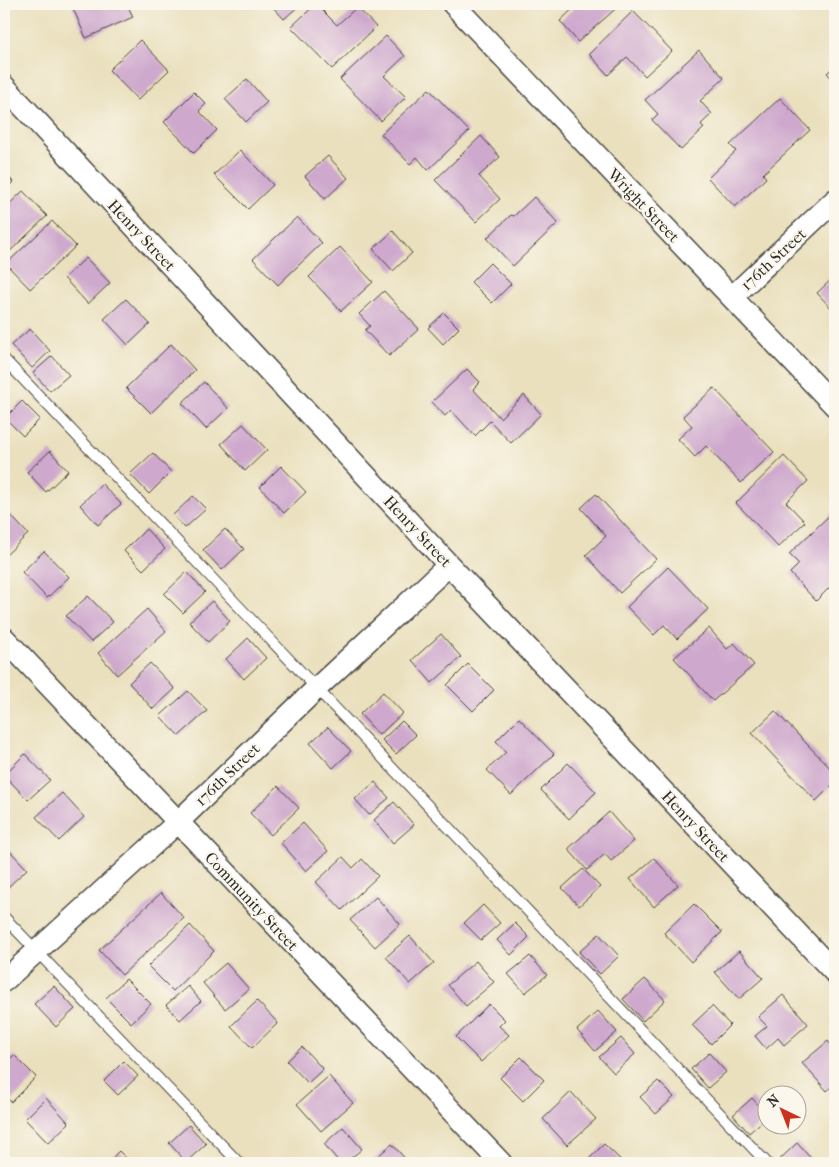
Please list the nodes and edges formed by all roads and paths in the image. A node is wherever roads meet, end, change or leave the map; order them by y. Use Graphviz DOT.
graph roads {
  1 [pos="453,4"];
  2 [pos="4,86"];
  3 [pos="835,200"];
  4 [pos="732,297"];
  5 [pos="4,359"];
  6 [pos="835,406"];
  7 [pos="449,565"];
  8 [pos="4,638"];
  9 [pos="317,688"];
  10 [pos="178,822"];
  11 [pos="4,917"];
  12 [pos="36,952"];
  13 [pos="835,973"];
  14 [pos="4,981"];
  15 [pos="239,1163"];
  16 [pos="501,1163"];
  17 [pos="767,1163"];
  1 -- 4 [label="street, Wright Street"];
  2 -- 7 [label="street, Henry Street"];
  3 -- 4 [label="street, 176th Street"];
  4 -- 6 [label="street, Wright Street"];
  5 -- 9 [label="lane"];
  7 -- 9 [label="street, 176th Street"];
  7 -- 13 [label="street, Henry Street"];
  8 -- 10 [label="street, Community Street"];
  9 -- 10 [label="street, 176th Street"];
  9 -- 17 [label="lane"];
  10 -- 12 [label="street, 176th Street"];
  10 -- 16 [label="street, Community Street"];
  11 -- 12 [label="lane"];
  12 -- 14 [label="street, 176th Street"];
  12 -- 15 [label="lane"];
}
